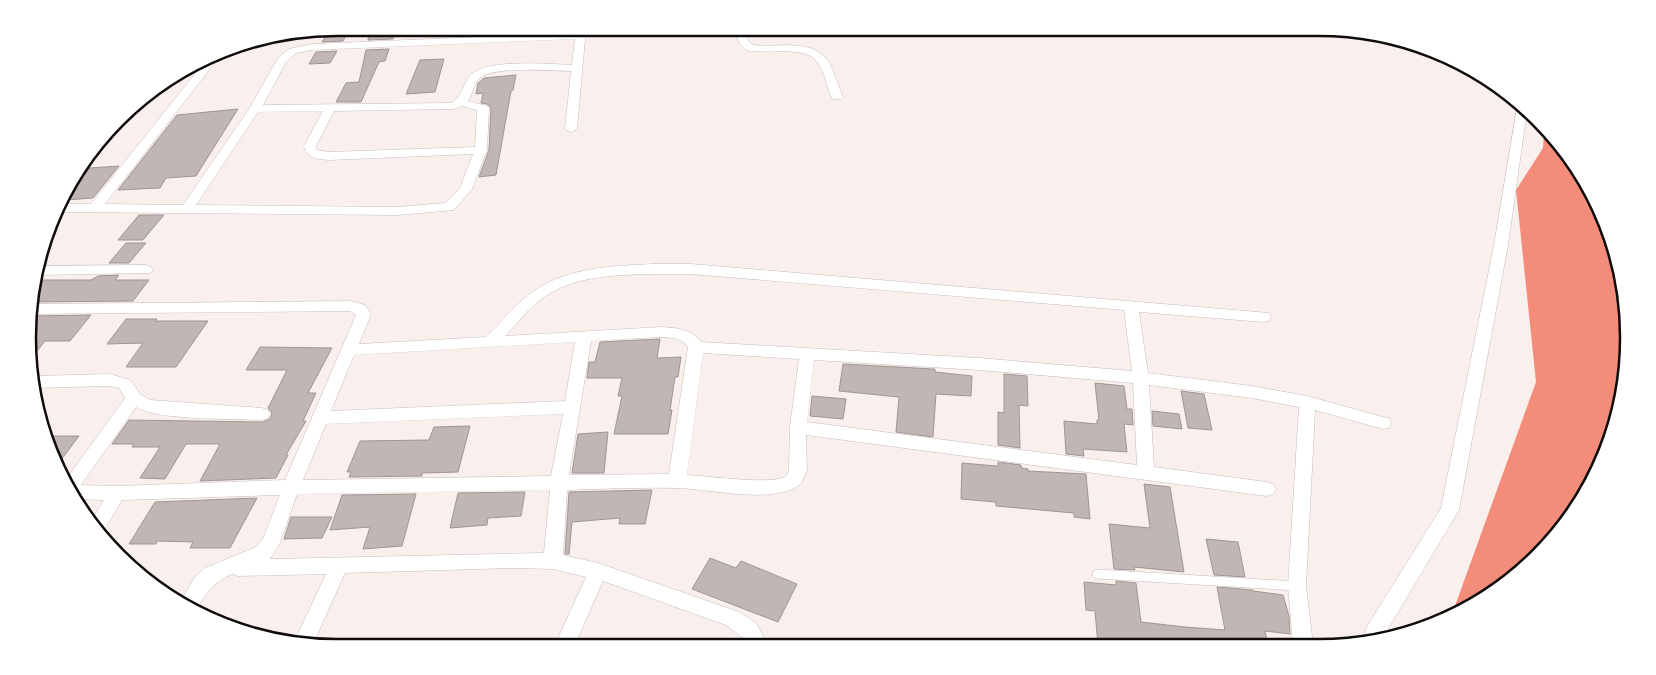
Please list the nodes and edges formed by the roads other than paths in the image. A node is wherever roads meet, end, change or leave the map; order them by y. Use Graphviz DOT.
graph roads {
  1 [pos="515,36"];
  2 [pos="581,36"];
  3 [pos="741,36"];
  4 [pos="206,66"];
  5 [pos="577,68"];
  6 [pos="837,97"];
  7 [pos="460,102"];
  8 [pos="330,108"];
  9 [pos="255,109"];
  10 [pos="1520,114"];
  11 [pos="571,129"];
  12 [pos="481,150"];
  13 [pos="65,208"];
  14 [pos="95,208"];
  15 [pos="186,210"];
  16 [pos="146,270"];
  17 [pos="44,271"];
  18 [pos="1131,306"];
  19 [pos="38,309"];
  20 [pos="1264,317"];
  21 [pos="584,336"];
  22 [pos="491,341"];
  23 [pos="696,347"];
  24 [pos="350,350"];
  25 [pos="807,353"];
  26 [pos="1141,378"];
  27 [pos="40,382"];
  28 [pos="134,398"];
  29 [pos="1307,402"];
  30 [pos="572,406"];
  31 [pos="262,414"];
  32 [pos="320,418"];
  33 [pos="1383,423"];
  34 [pos="798,427"];
  35 [pos="1146,473"];
  36 [pos="677,481"];
  37 [pos="559,482"];
  38 [pos="74,483"];
  39 [pos="291,487"];
  40 [pos="1267,489"];
  41 [pos="79,491"];
  42 [pos="117,493"];
  43 [pos="100,522"];
  44 [pos="553,561"];
  45 [pos="339,566"];
  46 [pos="224,568"];
  47 [pos="598,571"];
  48 [pos="1097,574"];
  49 [pos="1297,586"];
  50 [pos="192,601"];
  51 [pos="1375,633"];
  52 [pos="306,637"];
  53 [pos="568,639"];
  54 [pos="754,639"];
  55 [pos="1302,639"];
  1 -- 9 [label="street"];
  2 -- 5 [label="street"];
  3 -- 6 [label="street"];
  4 -- 14 [label="street"];
  5 -- 7 [label="street"];
  5 -- 11 [label="street"];
  7 -- 8 [label="street"];
  7 -- 12 [label="street"];
  8 -- 9 [label="street"];
  8 -- 12 [label="street"];
  9 -- 15 [label="street"];
  10 -- 51 [label="street"];
  12 -- 15 [label="street"];
  13 -- 14 [label="street"];
  14 -- 15 [label="street"];
  16 -- 17 [label="street"];
  18 -- 20 [label="street"];
  18 -- 22 [label="street"];
  18 -- 26 [label="street"];
  19 -- 24 [label="street"];
  21 -- 22 [label="street"];
  21 -- 23 [label="street"];
  21 -- 30 [label="street"];
  22 -- 24 [label="street"];
  23 -- 25 [label="street"];
  23 -- 36 [label="street"];
  24 -- 32 [label="street"];
  25 -- 26 [label="street"];
  25 -- 34 [label="street"];
  26 -- 29 [label="street"];
  26 -- 35 [label="street"];
  27 -- 28 [label="street"];
  28 -- 31 [label="street"];
  28 -- 38 [label="street"];
  29 -- 33 [label="street"];
  29 -- 49 [label="street"];
  30 -- 32 [label="street"];
  30 -- 37 [label="street"];
  32 -- 39 [label="street"];
  34 -- 35 [label="street"];
  34 -- 36 [label="street"];
  35 -- 40 [label="street"];
  36 -- 37 [label="street"];
  37 -- 39 [label="street"];
  37 -- 44 [label="street"];
  39 -- 42 [label="street"];
  39 -- 46 [label="street"];
  41 -- 42 [label="street"];
  42 -- 43 [label="street"];
  44 -- 45 [label="street"];
  44 -- 47 [label="street"];
  45 -- 46 [label="street"];
  45 -- 52 [label="street"];
  46 -- 50 [label="street"];
  47 -- 53 [label="street"];
  47 -- 54 [label="street"];
  48 -- 49 [label="lane"];
  49 -- 55 [label="street"];
}
